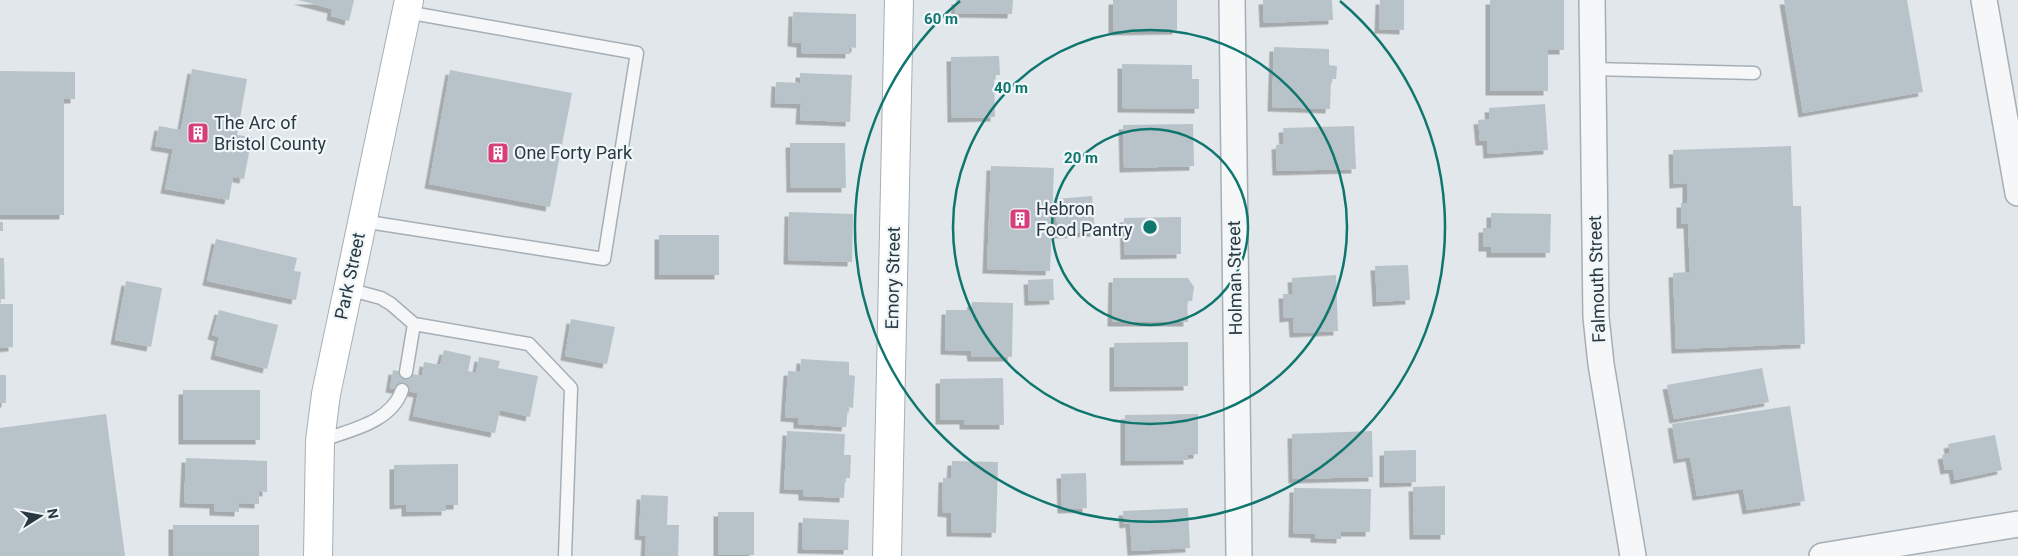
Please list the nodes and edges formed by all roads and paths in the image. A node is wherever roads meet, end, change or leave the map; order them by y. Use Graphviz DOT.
graph roads {
  1 [pos="899,0"];
  2 [pos="1232,0"];
  3 [pos="1592,0"];
  4 [pos="1984,0"];
  5 [pos="408,6"];
  6 [pos="1593,69"];
  7 [pos="1754,72"];
  8 [pos="2018,194"];
  9 [pos="362,221"];
  10 [pos="348,289"];
  11 [pos="414,324"];
  12 [pos="406,372"];
  13 [pos="402,390"];
  14 [pos="320,441"];
  15 [pos="2018,524"];
  16 [pos="318,556"];
  17 [pos="565,556"];
  18 [pos="887,556"];
  19 [pos="1239,556"];
  20 [pos="1633,556"];
  21 [pos="1822,556"];
  1 -- 18 [label="main road, Emory Street"];
  2 -- 19 [label="street, Holman Street"];
  3 -- 6 [label="street, Falmouth Street"];
  4 -- 8 [label="street"];
  5 -- 9 [label="main road, Park Street"];
  5 -- 9 [label="lane"];
  6 -- 7 [label="lane"];
  6 -- 20 [label="street, Falmouth Street"];
  9 -- 10 [label="main road, Park Street"];
  10 -- 11 [label="lane"];
  10 -- 14 [label="main road, Park Street"];
  11 -- 12 [label="lane"];
  11 -- 17 [label="lane"];
  13 -- 14 [label="lane"];
  14 -- 16 [label="main road, Park Street"];
  15 -- 21 [label="street"];
}
